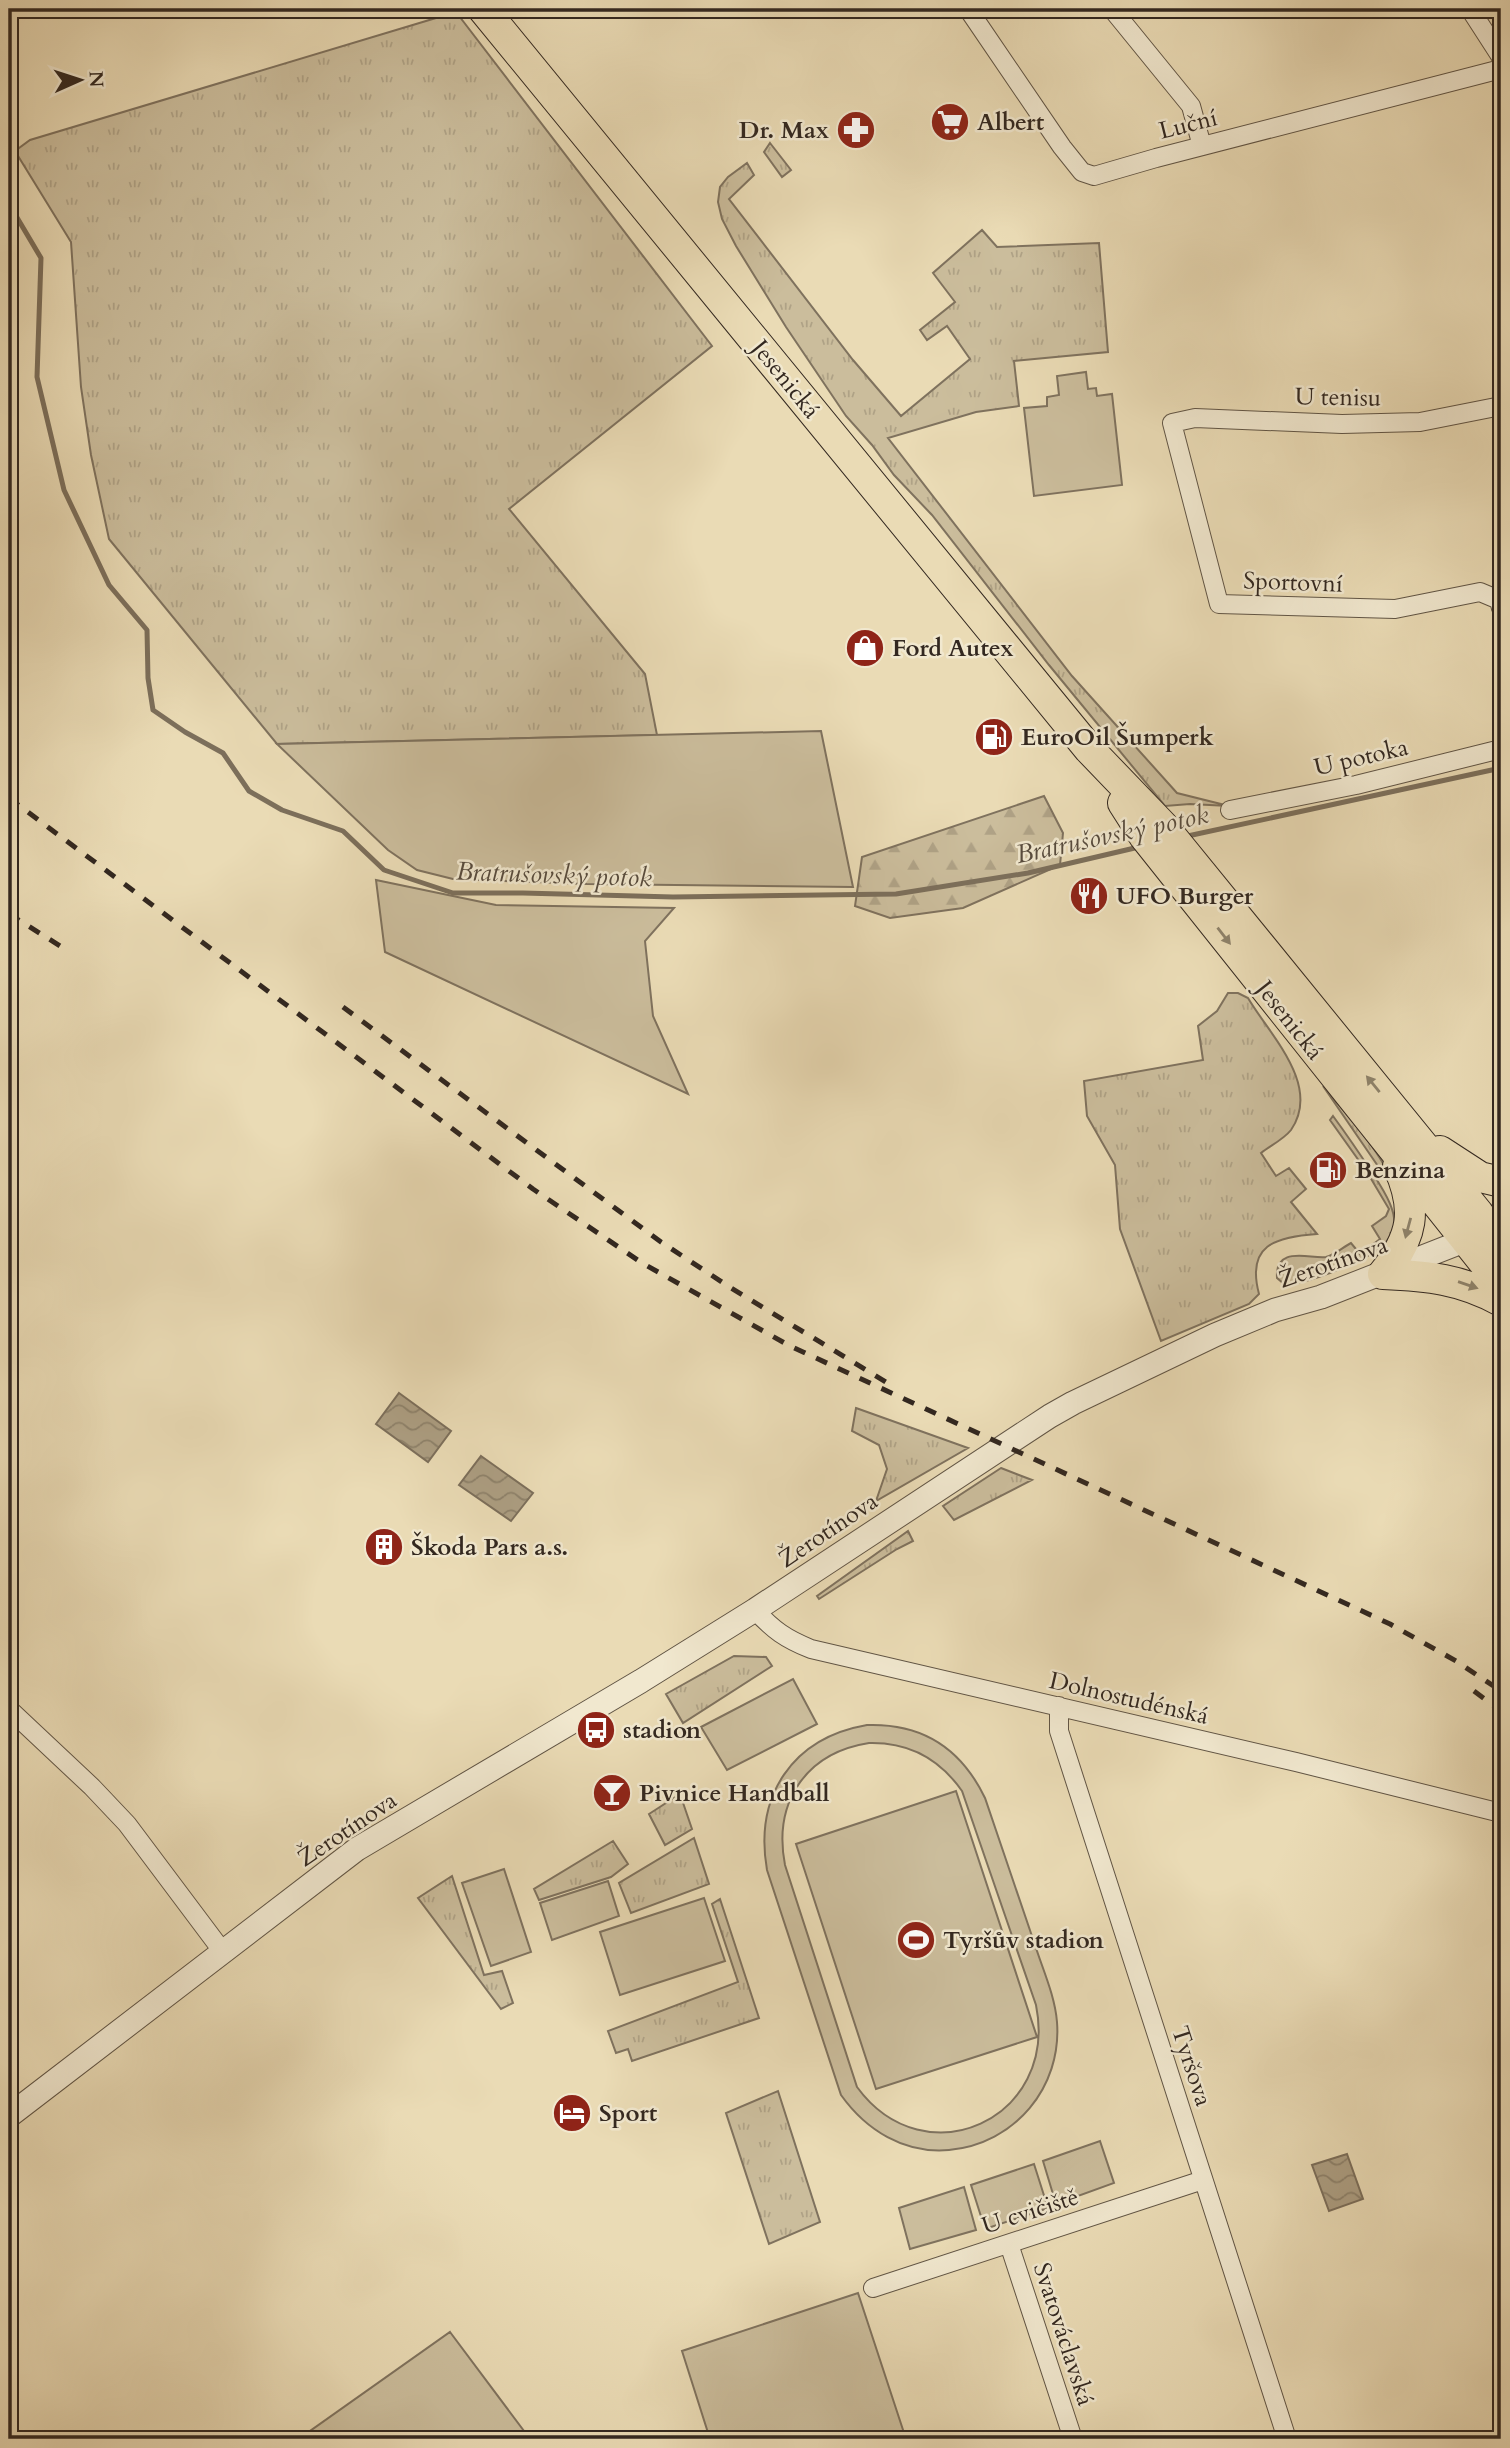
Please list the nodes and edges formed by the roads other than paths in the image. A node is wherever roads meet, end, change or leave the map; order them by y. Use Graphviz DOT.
graph roads {
  1 [pos="483,9"];
  2 [pos="968,9"];
  3 [pos="1112,9"];
  4 [pos="1470,9"];
  5 [pos="1501,57"];
  6 [pos="1501,69"];
  7 [pos="1202,146"];
  8 [pos="1501,406"];
  9 [pos="1172,423"];
  10 [pos="1501,608"];
  11 [pos="1501,749"];
  12 [pos="1230,810"];
  13 [pos="1397,1134"];
  14 [pos="1501,1182"];
  15 [pos="1490,1235"];
  16 [pos="1382,1274"];
  17 [pos="1501,1284"];
  18 [pos="1501,1301"];
  19 [pos="755,1611"];
  20 [pos="1059,1706"];
  21 [pos="9,1709"];
  22 [pos="1501,1814"];
  23 [pos="223,1952"];
  24 [pos="9,2116"];
  25 [pos="1203,2180"];
  26 [pos="1009,2244"];
  27 [pos="873,2288"];
  28 [pos="1287,2436"];
  29 [pos="1073,2439"];
  30 [pos="1268,2439"];
  1 -- 13 [label="main road, Jesenická"];
  2 -- 7 [label="street, Luční"];
  3 -- 7 [label="street"];
  4 -- 5 [label="street"];
  6 -- 7 [label="street, Luční"];
  8 -- 9 [label="street, U tenisu"];
  9 -- 10 [label="street, Sportovní"];
  11 -- 12 [label="street, U potoka"];
  13 -- 14 [label="main road"];
  13 -- 15 [label="main road, Jesenická"];
  13 -- 16 [label="main road, one-way"];
  15 -- 16 [label="street, Žerotínova"];
  15 -- 17 [label="main road, Jesenická"];
  16 -- 18 [label="main road, one-way"];
  16 -- 19 [label="street, Žerotínova"];
  19 -- 20 [label="street, Dolnostudénská"];
  19 -- 23 [label="street, Žerotínova"];
  20 -- 22 [label="street, Dolnostudénská"];
  20 -- 25 [label="street, Tyršova"];
  21 -- 23 [label="street"];
  23 -- 24 [label="street, Žerotínova"];
  25 -- 26 [label="street, U cvičiště"];
  25 -- 28 [label="street, Tyršova"];
  26 -- 27 [label="street, U cvičiště"];
  26 -- 29 [label="street, Svatováclavská"];
  28 -- 30 [label="street"];
}
